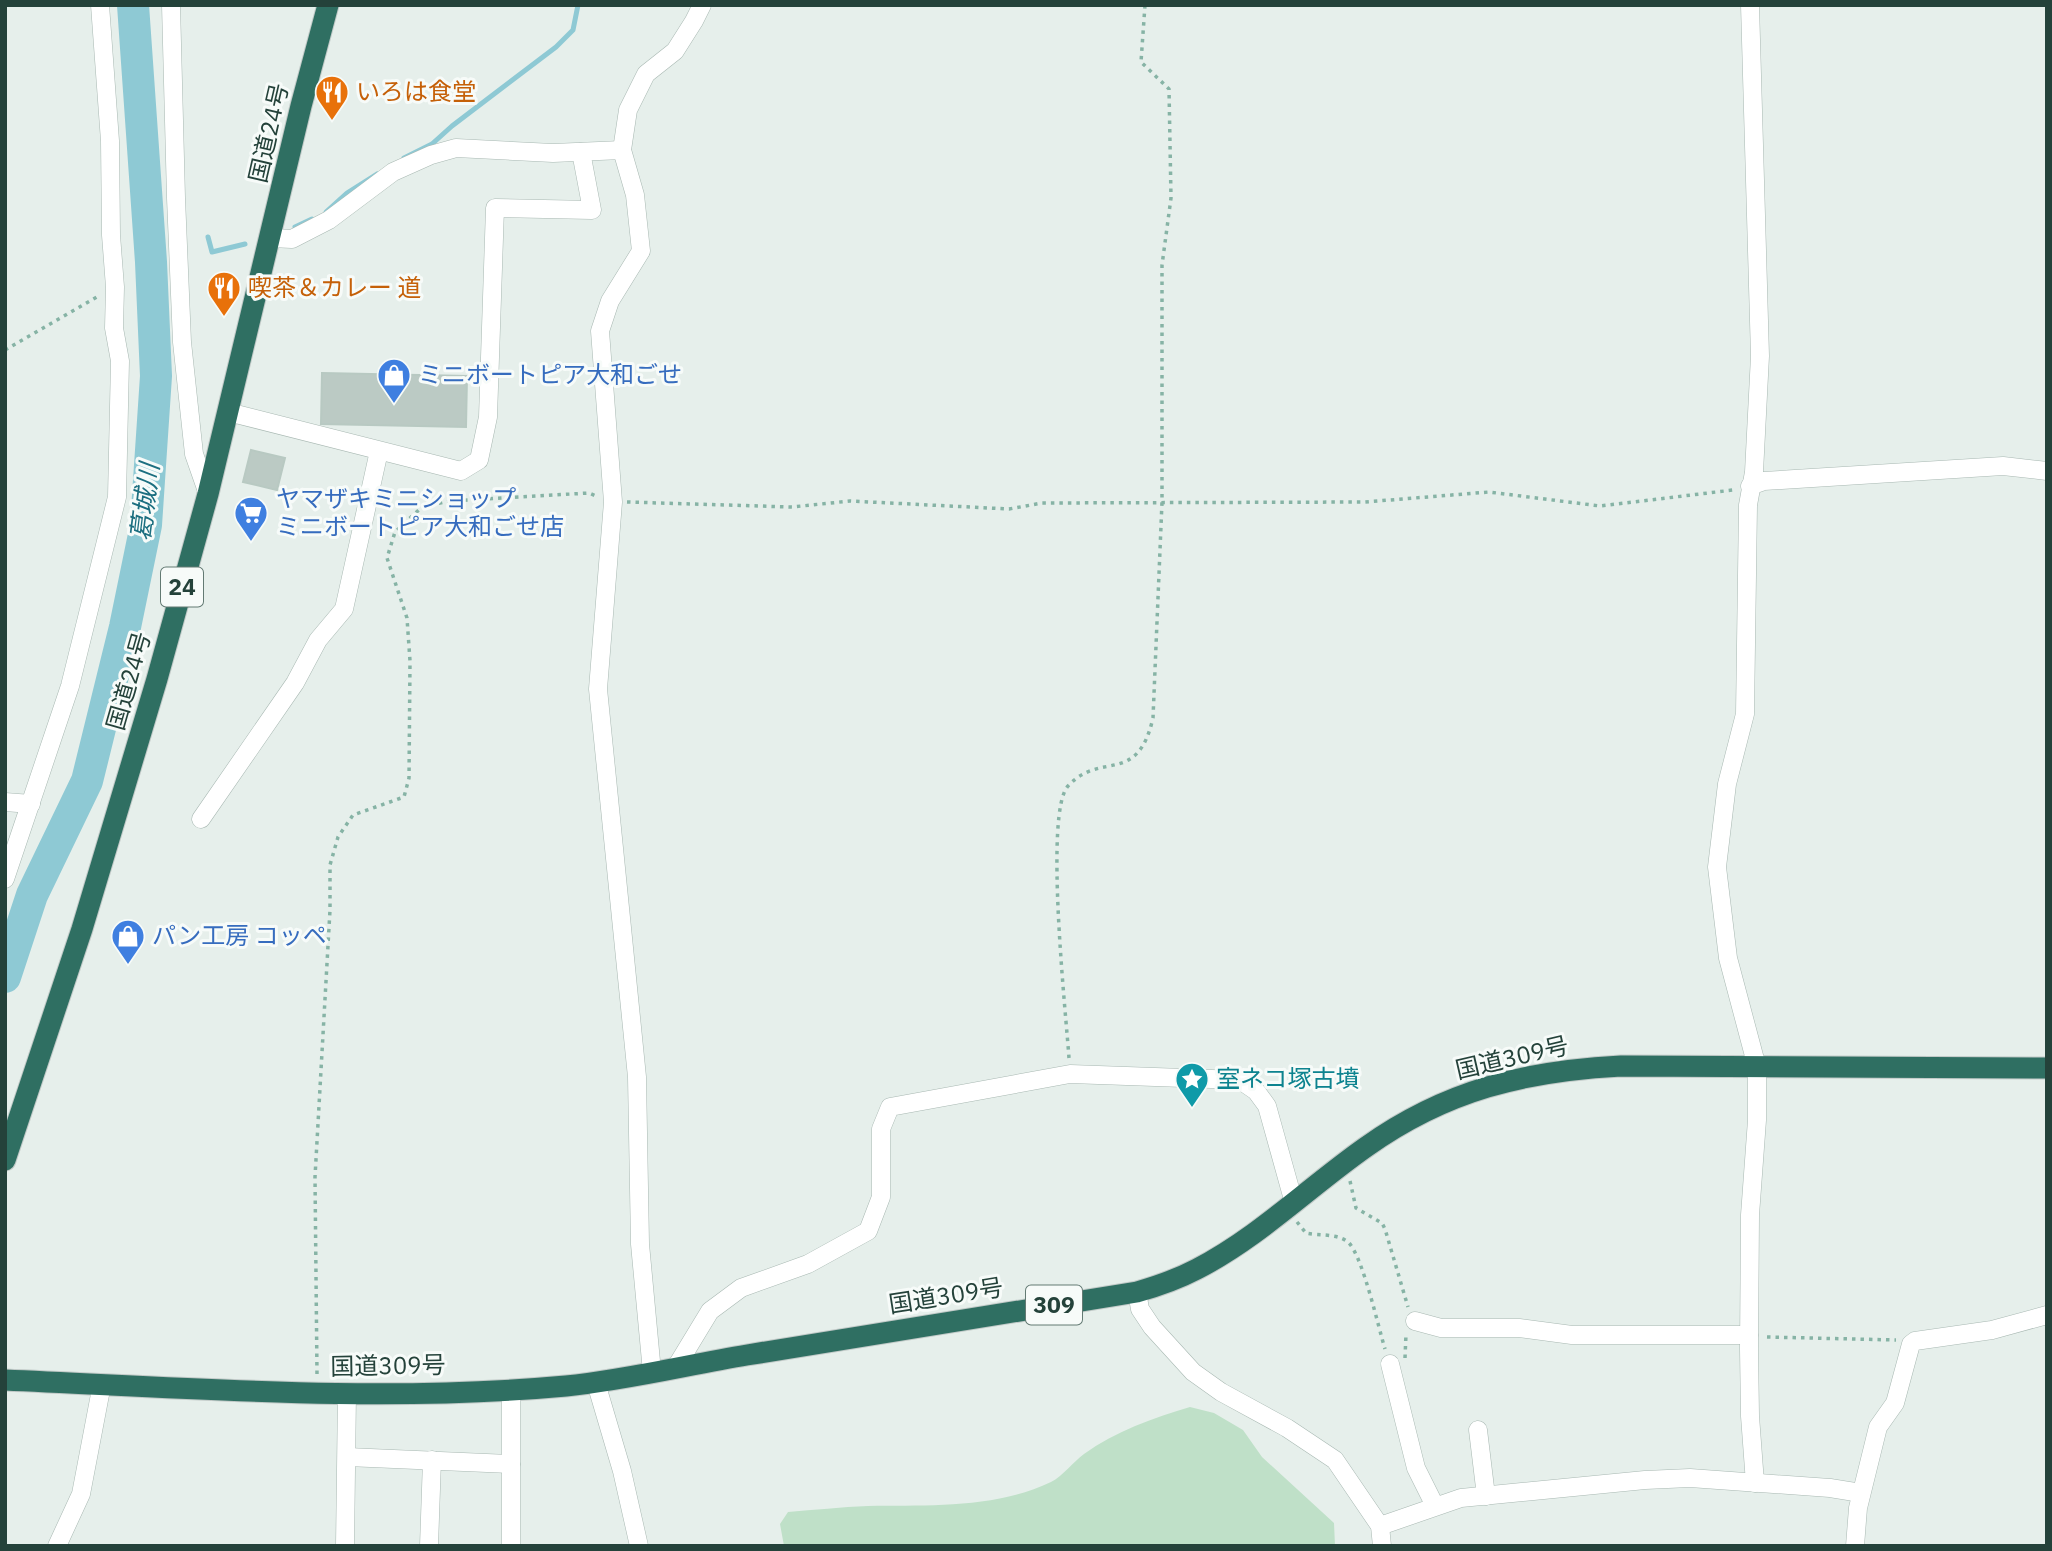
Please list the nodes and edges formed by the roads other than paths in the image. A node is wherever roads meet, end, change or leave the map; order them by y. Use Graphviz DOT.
graph roads {
  1 [pos="100,5"];
  2 [pos="171,5"];
  3 [pos="328,5"];
  4 [pos="702,5"];
  5 [pos="1750,5"];
  6 [pos="622,150"];
  7 [pos="581,152"];
  8 [pos="271,238"];
  9 [pos="228,412"];
  10 [pos="379,451"];
  11 [pos="2047,471"];
  12 [pos="1750,486"];
  13 [pos="208,494"];
  14 [pos="5,802"];
  15 [pos="31,804"];
  16 [pos="201,819"];
  17 [pos="5,879"];
  18 [pos="1757,1067"];
  19 [pos="2047,1068"];
  20 [pos="5,1160"];
  21 [pos="1291,1206"];
  22 [pos="1138,1292"];
  23 [pos="2047,1315"];
  24 [pos="1415,1321"];
  25 [pos="1749,1335"];
  26 [pos="1390,1364"];
  27 [pos="676,1367"];
  28 [pos="652,1372"];
  29 [pos="5,1380"];
  30 [pos="596,1383"];
  31 [pos="102,1384"];
  32 [pos="511,1389"];
  33 [pos="347,1393"];
  34 [pos="1478,1430"];
  35 [pos="346,1457"];
  36 [pos="432,1460"];
  37 [pos="511,1464"];
  38 [pos="1755,1483"];
  39 [pos="1861,1493"];
  40 [pos="1486,1496"];
  41 [pos="1435,1506"];
  42 [pos="1380,1525"];
  43 [pos="57,1546"];
  44 [pos="345,1546"];
  45 [pos="429,1546"];
  46 [pos="511,1546"];
  47 [pos="639,1546"];
  48 [pos="1381,1546"];
  49 [pos="1855,1546"];
  1 -- 15 [label="street"];
  2 -- 13 [label="street"];
  3 -- 8 [label="highway, 国道24号 / 24"];
  4 -- 6 [label="street"];
  5 -- 12 [label="street"];
  6 -- 7 [label="street"];
  6 -- 28 [label="street"];
  7 -- 8 [label="street"];
  7 -- 10 [label="street"];
  8 -- 9 [label="highway, 国道24号 / 24"];
  9 -- 10 [label="street"];
  9 -- 13 [label="highway, 国道24号 / 24"];
  10 -- 16 [label="street"];
  11 -- 12 [label="street"];
  12 -- 18 [label="street"];
  13 -- 20 [label="highway, 国道24号 / 24"];
  14 -- 15 [label="street"];
  15 -- 17 [label="street"];
  18 -- 19 [label="highway, 国道309号 / 309"];
  18 -- 21 [label="highway, 国道309号 / 309"];
  18 -- 25 [label="street"];
  21 -- 22 [label="highway, 国道309号 / 309"];
  21 -- 27 [label="street"];
  22 -- 27 [label="highway, 国道309号 / 309"];
  22 -- 42 [label="street"];
  23 -- 39 [label="street"];
  24 -- 25 [label="street"];
  25 -- 38 [label="street"];
  26 -- 41 [label="street"];
  27 -- 28 [label="highway, 国道309号 / 309"];
  28 -- 30 [label="highway, 国道309号 / 309"];
  29 -- 31 [label="highway, 国道309号 / 309"];
  30 -- 32 [label="highway, 国道309号 / 309"];
  30 -- 47 [label="street"];
  31 -- 33 [label="highway, 国道309号 / 309"];
  31 -- 43 [label="street"];
  32 -- 33 [label="highway, 国道309号 / 309"];
  32 -- 37 [label="street"];
  33 -- 35 [label="street"];
  34 -- 40 [label="street"];
  35 -- 36 [label="street"];
  35 -- 44 [label="street"];
  36 -- 37 [label="street"];
  36 -- 45 [label="street"];
  37 -- 46 [label="street"];
  38 -- 39 [label="street"];
  38 -- 40 [label="street"];
  39 -- 49 [label="street"];
  40 -- 41 [label="street"];
  41 -- 42 [label="street"];
  42 -- 48 [label="street"];
}
